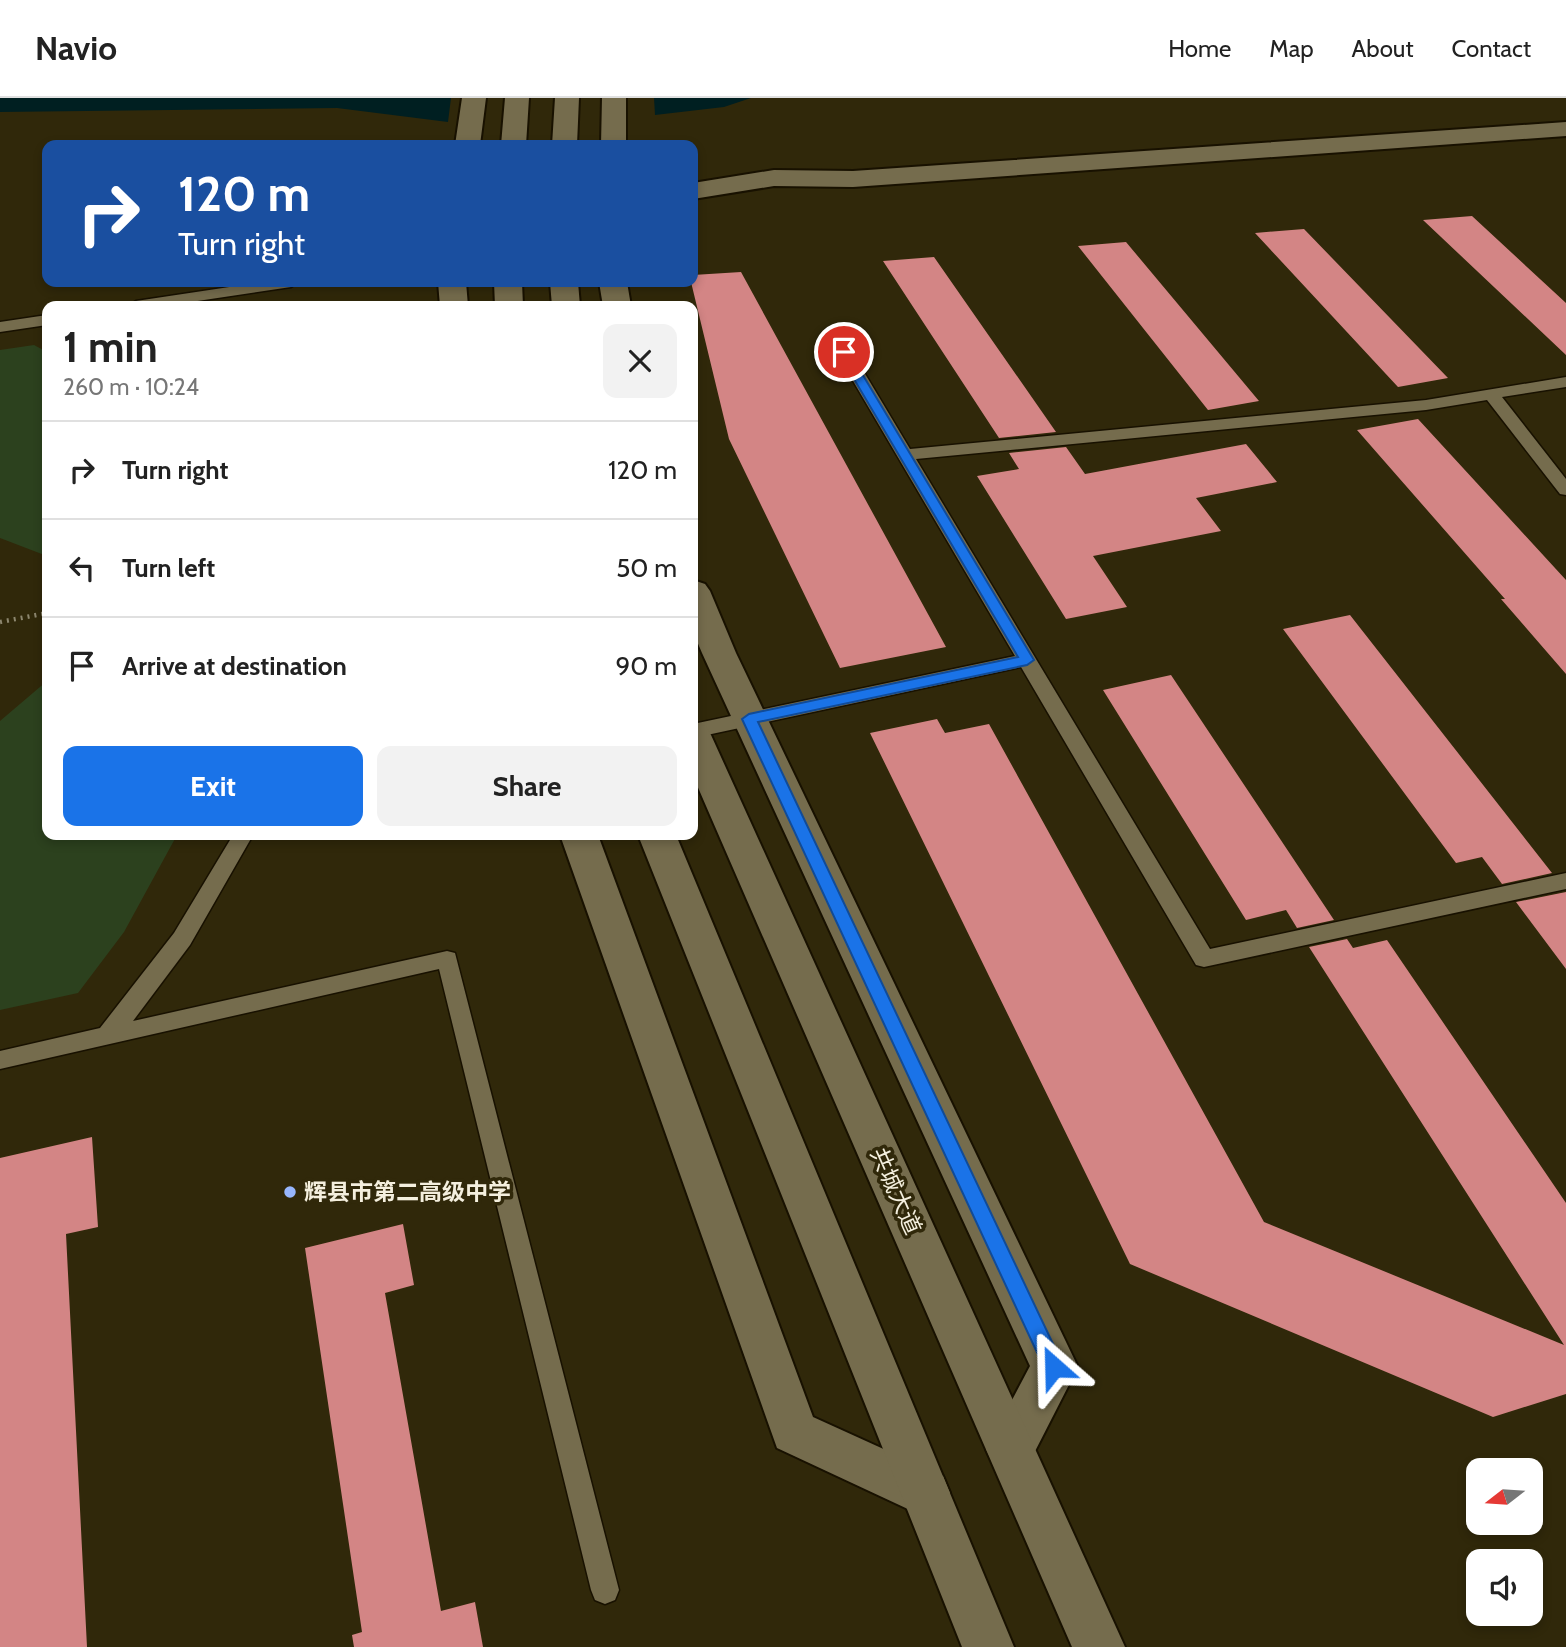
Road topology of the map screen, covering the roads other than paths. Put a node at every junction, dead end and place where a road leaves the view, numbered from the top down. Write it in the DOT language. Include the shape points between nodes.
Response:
graph roads {
  1 [pos="614,98"];
  2 [pos="566,108"];
  3 [pos="516,109"];
  4 [pos="1566,129"];
  5 [pos="614,135"];
  6 [pos="514,140"];
  7 [pos="565,140"];
  8 [pos="698,190"];
  9 [pos="258,287"];
  10 [pos="168,301"];
  11 [pos="42,321"];
  12 [pos="0,327"];
  13 [pos="844,352"];
  14 [pos="1566,382"];
  15 [pos="1491,394"];
  16 [pos="905,455"];
  17 [pos="1566,490"];
  18 [pos="698,602"];
  19 [pos="1027,660"];
  20 [pos="749,719"];
  21 [pos="698,732"];
  22 [pos="698,744"];
  23 [pos="240,840"];
  24 [pos="581,840"];
  25 [pos="659,840"];
  26 [pos="1566,881"];
  27 [pos="108,1035"];
  28 [pos="0,1060"];
  29 [pos="1011,1449"];
  30 [pos="925,1493"];
  31 [pos="605,1590"];
  32 [pos="988,1647"];
  33 [pos="1099,1647"];
  1 -- 5 [label="street"];
  2 -- 7 [label="street"];
  3 -- 6 [label="street"];
  4 -- 8 [label="street" via="853,179 774,178"];
  9 -- 10 [label="lane"];
  11 -- 12 [label="lane"];
  13 -- 16 [label="lane"];
  14 -- 15 [label="lane"];
  15 -- 16 [label="lane" via="1247,424"];
  15 -- 17 [label="lane"];
  16 -- 19 [label="lane"];
  18 -- 20 [label="street"];
  19 -- 20 [label="lane"];
  19 -- 26 [label="lane" via="1204,959"];
  20 -- 21 [label="lane"];
  20 -- 29 [label="street" via="1054,1367"];
  22 -- 29 [label="street, 共城大道"];
  23 -- 27 [label="lane" via="186,935"];
  24 -- 30 [label="street" via="794,1432"];
  25 -- 30 [label="street"];
  27 -- 28 [label="lane"];
  27 -- 31 [label="lane" via="447,959"];
  29 -- 33 [label="street, 共城大道"];
  30 -- 32 [label="street"];
}
